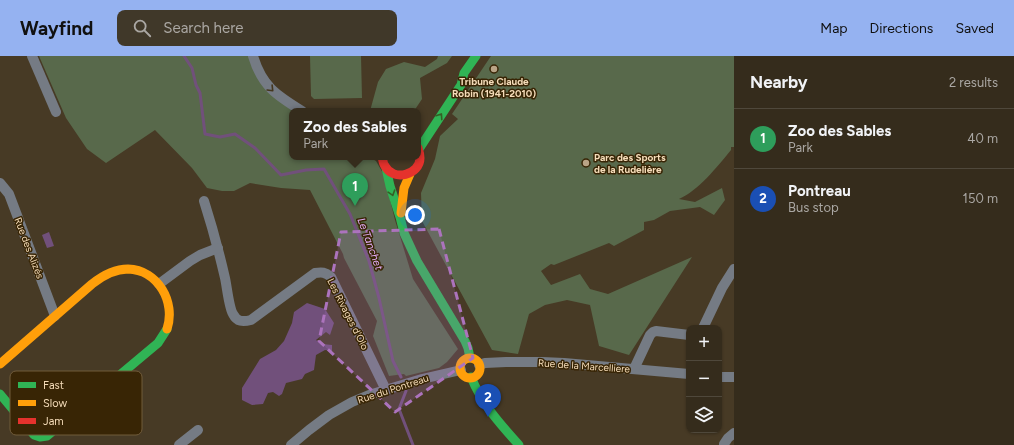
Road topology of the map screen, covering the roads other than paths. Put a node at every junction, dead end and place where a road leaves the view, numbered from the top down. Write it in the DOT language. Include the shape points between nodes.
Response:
graph roads {
  1 [pos="32,56"];
  2 [pos="253,56"];
  3 [pos="476,56"];
  4 [pos="464,73"];
  5 [pos="445,94"];
  6 [pos="298,108"];
  7 [pos="56,112"];
  8 [pos="421,144"];
  9 [pos="382,160"];
  10 [pos="420,160"];
  11 [pos="386,168"];
  12 [pos="410,174"];
  13 [pos="0,183"];
  14 [pos="204,201"];
  15 [pos="400,217"];
  16 [pos="218,248"];
  17 [pos="734,270"];
  18 [pos="159,284"];
  19 [pos="55,316"];
  20 [pos="704,325"];
  21 [pos="686,335"];
  22 [pos="470,358"];
  23 [pos="0,364"];
  24 [pos="479,365"];
  25 [pos="634,369"];
  26 [pos="461,370"];
  27 [pos="125,371"];
  28 [pos="686,374"];
  29 [pos="722,377"];
  30 [pos="734,377"];
  31 [pos="472,378"];
  32 [pos="386,390"];
  33 [pos="0,394"];
  34 [pos="10,406"];
  35 [pos="198,430"];
  36 [pos="734,432"];
  37 [pos="34,435"];
  38 [pos="42,441"];
  39 [pos="179,445"];
  40 [pos="291,445"];
  41 [pos="519,445"];
  42 [pos="724,445"];
  1 -- 7 [label="street"];
  2 -- 6 [label="street, one-way" via="264,81 273,91"];
  3 -- 4 [label="street"];
  4 -- 5 [label="street" via="454,81"];
  8 -- 4 [label="street, one-way" via="461,85"];
  9 -- 11 [label="street"];
  10 -- 12 [label="street"];
  11 -- 12 [label="street" via="395,175"];
  11 -- 15 [label="street, one-way"];
  12 -- 15 [label="street" via="404,188"];
  13 -- 19 [label="street, Rue des Alizés" via="9,194"];
  14 -- 16 [label="street, Les Rivages d'Olo"];
  15 -- 22 [label="street" via="404,233 417,260 466,341"];
  16 -- 18 [label="street" via="190,260"];
  16 -- 32 [label="street, Les Rivages d'Olo" via="232,313 240,321 251,320 315,273 326,273 331,277"];
  17 -- 20 [label="street" via="719,293"];
  18 -- 19 [label="street" via="150,276 138,271 117,270 99,278"];
  18 -- 27 [label="street" via="170,308 169,323 164,336"];
  19 -- 23 [label="street"];
  21 -- 25 [label="street" via="653,332"];
  22 -- 24 [label="street" via="476,360"];
  22 -- 26 [label="street" via="463,361"];
  24 -- 25 [label="street, Rue de la Marcelliere" via="542,362"];
  24 -- 31 [label="street" via="478,374"];
  25 -- 28 [label="street, Rue de la Marcelliere"];
  26 -- 31 [label="street" via="466,377"];
  26 -- 32 [label="street, Rue du Pontreau"];
  29 -- 30 [label="street"];
  31 -- 41 [label="street" via="477,393 485,405"];
  32 -- 40 [label="street, Rue du Pontreau" via="369,395 329,415"];
  33 -- 34 [label="street"];
  35 -- 39 [label="street"];
  36 -- 42 [label="street"];
  37 -- 38 [label="street"];
}
